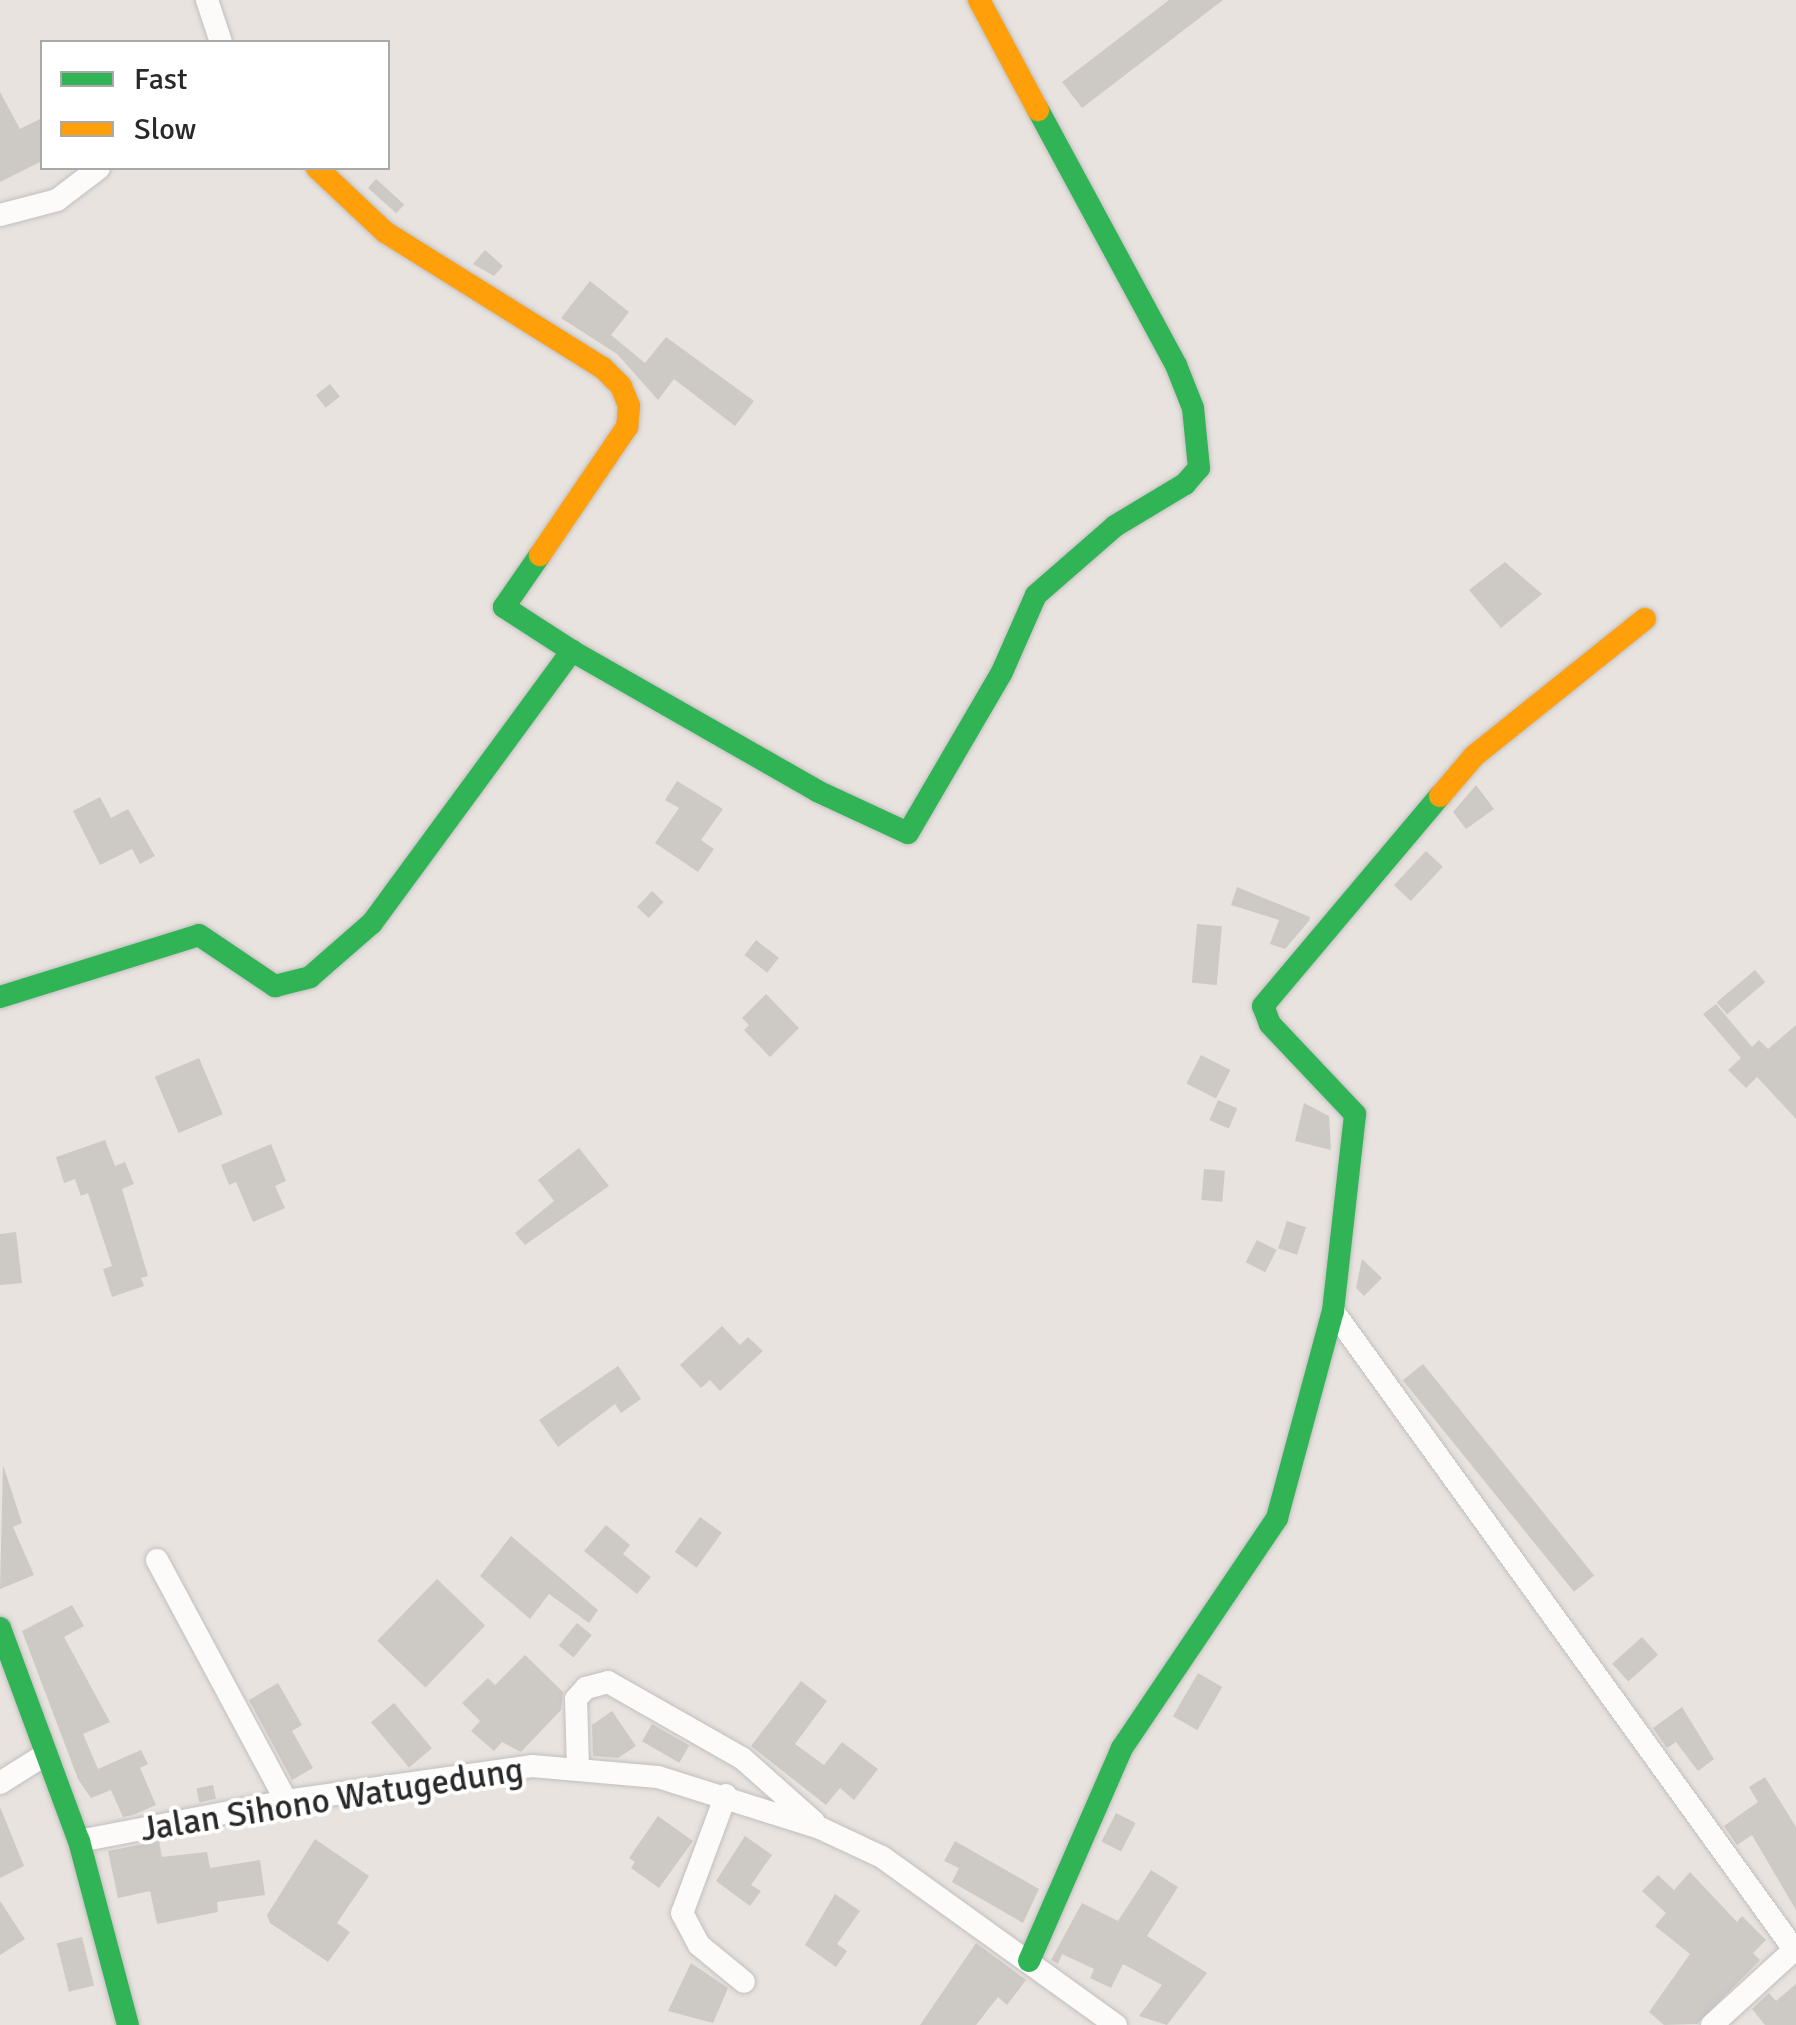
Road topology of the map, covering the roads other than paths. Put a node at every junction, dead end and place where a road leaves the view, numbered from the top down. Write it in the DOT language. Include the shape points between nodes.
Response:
graph roads {
  1 [pos="207,0"];
  2 [pos="979,0"];
  3 [pos="220,40"];
  4 [pos="96,170"];
  5 [pos="319,170"];
  6 [pos="0,215"];
  7 [pos="1644,619"];
  8 [pos="572,651"];
  9 [pos="0,997"];
  10 [pos="1334,1311"];
  11 [pos="157,1560"];
  12 [pos="0,1628"];
  13 [pos="46,1754"];
  14 [pos="578,1769"];
  15 [pos="0,1783"];
  16 [pos="726,1795"];
  17 [pos="286,1801"];
  18 [pos="820,1828"];
  19 [pos="79,1841"];
  20 [pos="1795,1951"];
  21 [pos="1029,1961"];
  22 [pos="744,1982"];
  23 [pos="128,2025"];
  24 [pos="1116,2025"];
  25 [pos="1712,2025"];
  1 -- 3 [label="street"];
  2 -- 8 [label="street" via="1176,366 1193,408 1199,468 1185,484 1114,526 1036,595 1002,672 908,834 817,791"];
  4 -- 6 [label="street" via="58,200"];
  5 -- 8 [label="street" via="385,232 588,358 621,386 629,406 627,427 504,608"];
  7 -- 10 [label="street" via="1474,756 1263,1006 1270,1024 1355,1114"];
  8 -- 9 [label="street" via="372,923 310,977 276,986 199,935"];
  10 -- 20 [label="street"];
  10 -- 21 [label="street" via="1277,1518 1122,1748"];
  11 -- 17 [label="street"];
  12 -- 13 [label="street"];
  13 -- 15 [label="street"];
  13 -- 19 [label="street"];
  14 -- 16 [label="street, Jalan Sihono Watugedung" via="658,1777"];
  14 -- 17 [label="street, Jalan Sihono Watugedung" via="532,1766"];
  14 -- 18 [label="street" via="576,1699 586,1688 608,1682 742,1758"];
  16 -- 18 [label="street, Jalan Sihono Watugedung"];
  16 -- 22 [label="street" via="682,1913 699,1945"];
  17 -- 19 [label="street, Jalan Sihono Watugedung"];
  18 -- 21 [label="street, Jalan Sihono Watugedung" via="922,1882"];
  19 -- 23 [label="street"];
  20 -- 25 [label="street"];
  21 -- 24 [label="street, Jalan Sihono Watugedung"];
}
